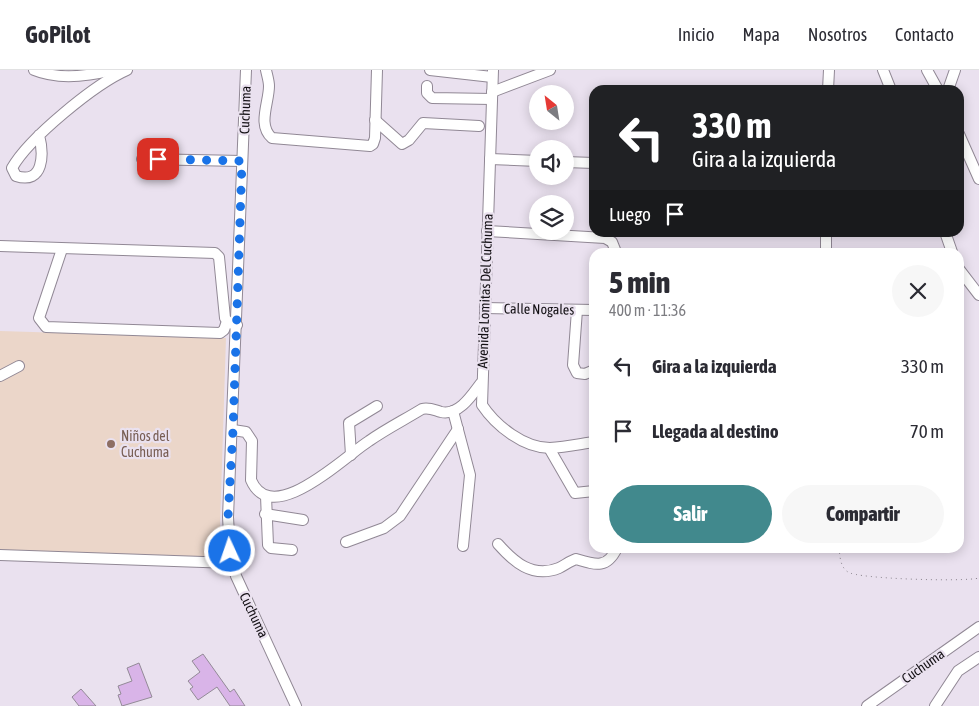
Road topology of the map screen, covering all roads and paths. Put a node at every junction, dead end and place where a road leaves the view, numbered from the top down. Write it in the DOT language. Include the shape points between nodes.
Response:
graph roads {
  1 [pos="34,70"];
  2 [pos="113,70"];
  3 [pos="128,70"];
  4 [pos="246,70"];
  5 [pos="266,70"];
  6 [pos="377,70"];
  7 [pos="430,70"];
  8 [pos="550,70"];
  9 [pos="829,70"];
  10 [pos="883,70"];
  11 [pos="927,70"];
  12 [pos="955,70"];
  13 [pos="492,73"];
  14 [pos="828,85"];
  15 [pos="889,85"];
  16 [pos="935,85"];
  17 [pos="950,85"];
  18 [pos="427,86"];
  19 [pos="492,95"];
  20 [pos="375,120"];
  21 [pos="479,126"];
  22 [pos="39,135"];
  23 [pos="964,145"];
  24 [pos="142,159"];
  25 [pos="490,159"];
  26 [pos="242,161"];
  27 [pos="529,161"];
  28 [pos="574,162"];
  29 [pos="589,163"];
  30 [pos="979,179"];
  31 [pos="487,231"];
  32 [pos="0,246"];
  33 [pos="614,248"];
  34 [pos="62,249"];
  35 [pos="964,276"];
  36 [pos="979,295"];
  37 [pos="484,308"];
  38 [pos="577,310"];
  39 [pos="589,310"];
  40 [pos="232,323"];
  41 [pos="19,366"];
  42 [pos="589,372"];
  43 [pos="0,376"];
  44 [pos="481,383"];
  45 [pos="377,406"];
  46 [pos="453,411"];
  47 [pos="458,429"];
  48 [pos="233,430"];
  49 [pos="589,443"];
  50 [pos="549,448"];
  51 [pos="351,454"];
  52 [pos="589,492"];
  53 [pos="266,496"];
  54 [pos="265,514"];
  55 [pos="303,520"];
  56 [pos="346,542"];
  57 [pos="498,544"];
  58 [pos="463,546"];
  59 [pos="292,550"];
  60 [pos="614,553"];
  61 [pos="840,553"];
  62 [pos="0,556"];
  63 [pos="232,563"];
  64 [pos="979,578"];
  65 [pos="979,627"];
  66 [pos="979,657"];
  67 [pos="296,706"];
  68 [pos="867,706"];
  69 [pos="935,706"];
  1 -- 2 [label="street" via="84,75"];
  3 -- 22 [label="street" via="96,89"];
  4 -- 26 [label="street, Cuchuma"];
  5 -- 20 [label="street" via="269,85 264,123 266,133 272,138 370,146 375,138"];
  6 -- 20 [label="street"];
  7 -- 13 [label="street"];
  8 -- 19 [label="street"];
  9 -- 14 [label="street"];
  10 -- 15 [label="street"];
  11 -- 16 [label="street"];
  12 -- 17 [label="street"];
  13 -- 19 [label="street, Avenida Lomitas Del Cuchuma"];
  18 -- 19 [label="street" via="427,94 432,98"];
  19 -- 25 [label="street, Avenida Lomitas Del Cuchuma"];
  20 -- 21 [label="street" via="402,144 423,123"];
  23 -- 30 [label="street"];
  24 -- 26 [label="street"];
  25 -- 27 [label="street"];
  25 -- 31 [label="street, Avenida Lomitas Del Cuchuma"];
  26 -- 40 [label="street, Cuchuma"];
  28 -- 29 [label="street"];
  31 -- 33 [label="street" via="605,238"];
  31 -- 37 [label="street, Avenida Lomitas Del Cuchuma"];
  32 -- 34 [label="street"];
  34 -- 40 [label="street" via="215,253 219,257"];
  34 -- 40 [label="street" via="39,318 46,327 220,333"];
  35 -- 36 [label="street"];
  37 -- 38 [label="street, Calle Nogales"];
  37 -- 44 [label="street, Avenida Lomitas Del Cuchuma"];
  38 -- 39 [label="street, Calle Nogales"];
  38 -- 42 [label="street" via="573,365 577,373"];
  40 -- 48 [label="street, Cuchuma"];
  41 -- 43 [label="street"];
  44 -- 46 [label="street, Avenida Lomitas Del Cuchuma"];
  44 -- 50 [label="street" via="482,405 488,414 514,436"];
  45 -- 51 [label="street" via="349,423"];
  46 -- 47 [label="street"];
  46 -- 51 [label="street" via="422,409"];
  47 -- 56 [label="street" via="400,516 384,528"];
  47 -- 58 [label="street" via="470,475"];
  48 -- 53 [label="street" via="249,434 252,441 251,480"];
  48 -- 63 [label="street, Cuchuma" via="228,517"];
  49 -- 50 [label="street"];
  50 -- 52 [label="street" via="575,493"];
  51 -- 53 [label="street" via="333,470 305,486 277,496"];
  53 -- 54 [label="street"];
  54 -- 55 [label="street"];
  54 -- 59 [label="street" via="268,545"];
  57 -- 60 [label="street" via="522,567 540,570 558,568 576,559 601,564"];
  61 -- 64 [label="path" via="844,569 849,574 875,578"];
  62 -- 63 [label="street"];
  63 -- 67 [label="street, Cuchuma"];
  65 -- 68 [label="street, Cuchuma"];
  66 -- 69 [label="street" via="958,671"];
}
